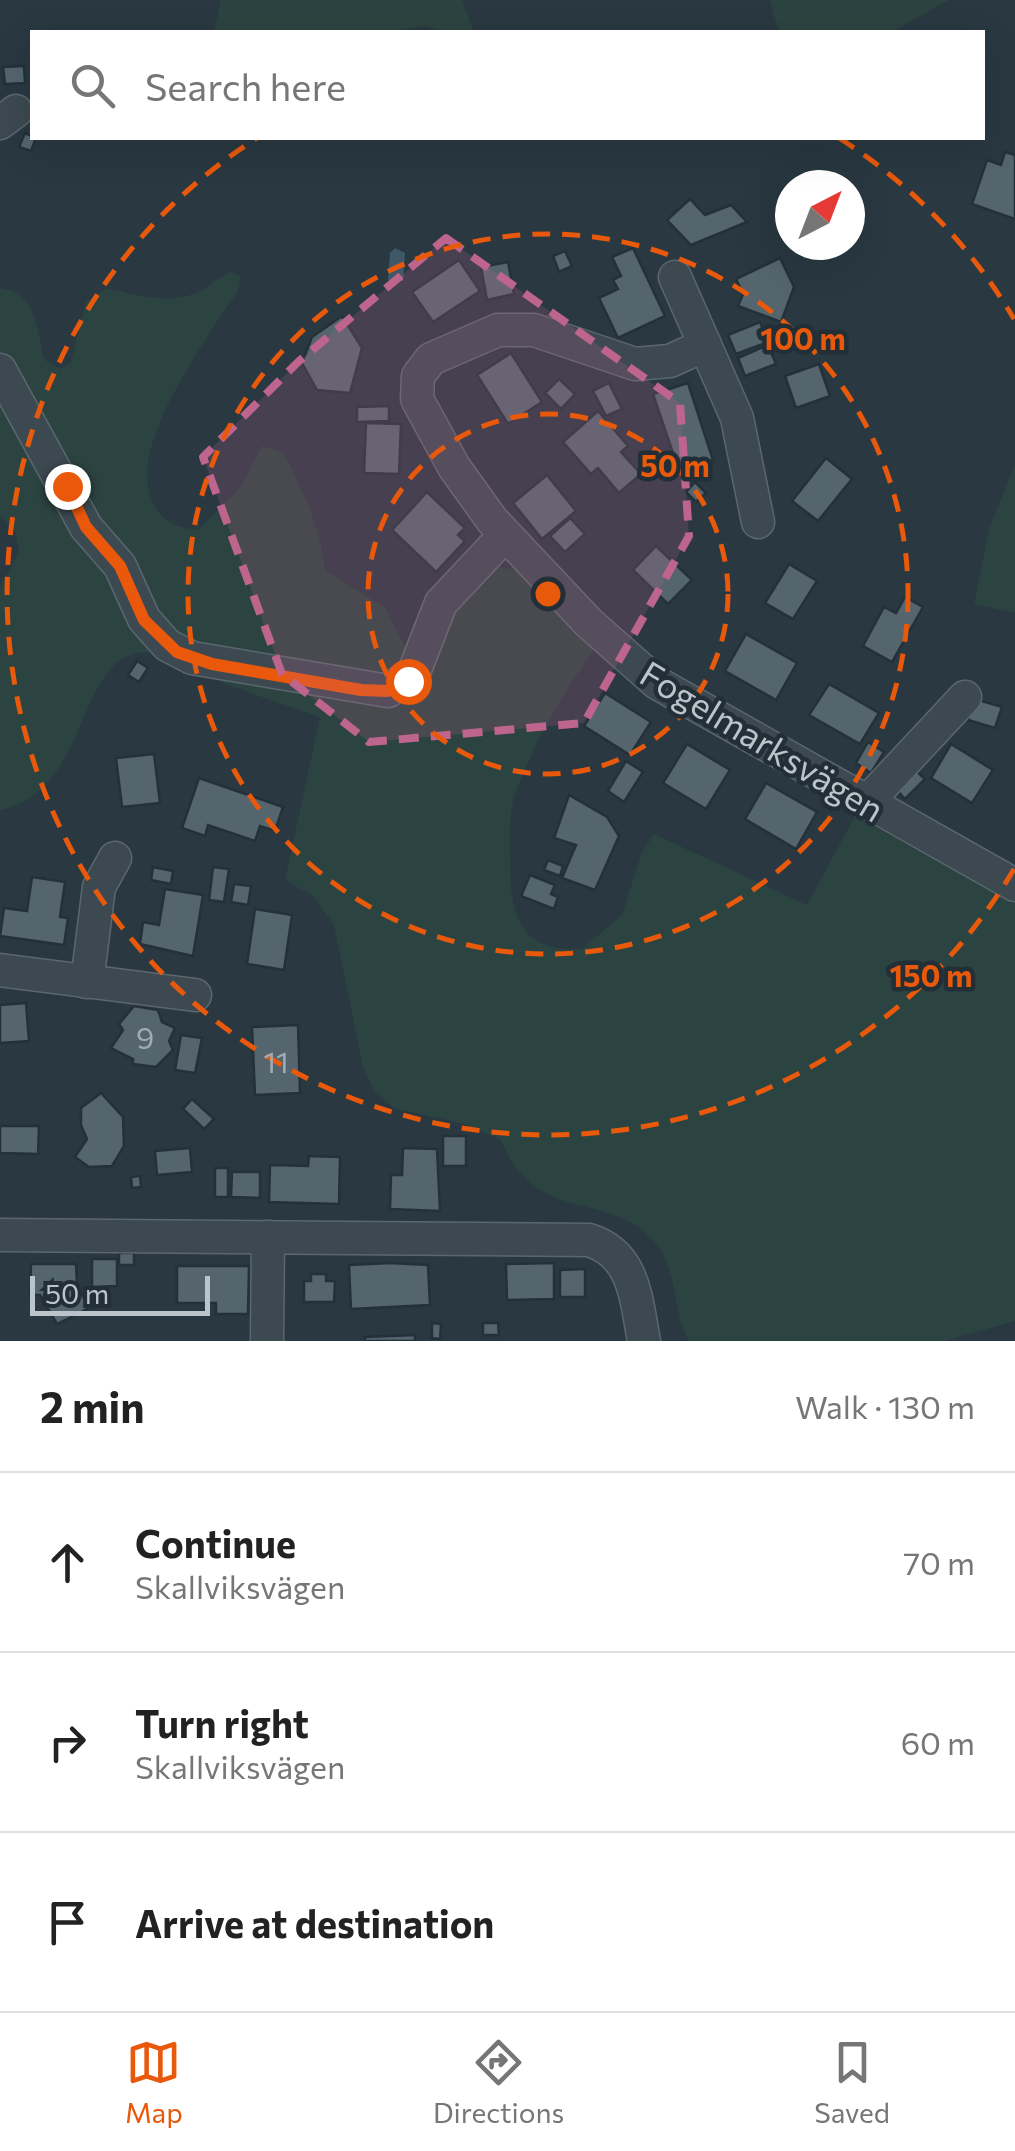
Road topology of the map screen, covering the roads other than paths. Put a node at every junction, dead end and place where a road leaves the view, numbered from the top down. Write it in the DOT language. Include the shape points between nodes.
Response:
graph roads {
  1 [pos="674,277"];
  2 [pos="705,346"];
  3 [pos="0,370"];
  4 [pos="758,522"];
  5 [pos="505,534"];
  6 [pos="965,697"];
  7 [pos="866,803"];
  8 [pos="115,858"];
  9 [pos="1015,885"];
  10 [pos="0,970"];
  11 [pos="86,982"];
  12 [pos="195,995"];
  13 [pos="0,1235"];
  14 [pos="268,1237"];
  15 [pos="267,1341"];
  16 [pos="644,1341"];
  1 -- 2 [label="street"];
  2 -- 4 [label="street" via="737,418"];
  2 -- 5 [label="street, Fogelmarksvägen" via="670,361 636,364 518,328 476,336 431,359 418,376 417,400 472,496"];
  3 -- 5 [label="street" via="86,527 120,566 144,620 167,645 192,658 388,691 414,672 441,603"];
  5 -- 7 [label="street, Fogelmarksvägen" via="589,624 657,683"];
  6 -- 7 [label="street"];
  7 -- 9 [label="street, Fogelmarksvägen"];
  8 -- 11 [label="street" via="98,887"];
  10 -- 11 [label="street"];
  11 -- 12 [label="street"];
  13 -- 14 [label="street"];
  14 -- 15 [label="street"];
  14 -- 16 [label="street" via="604,1244 625,1264"];
}
